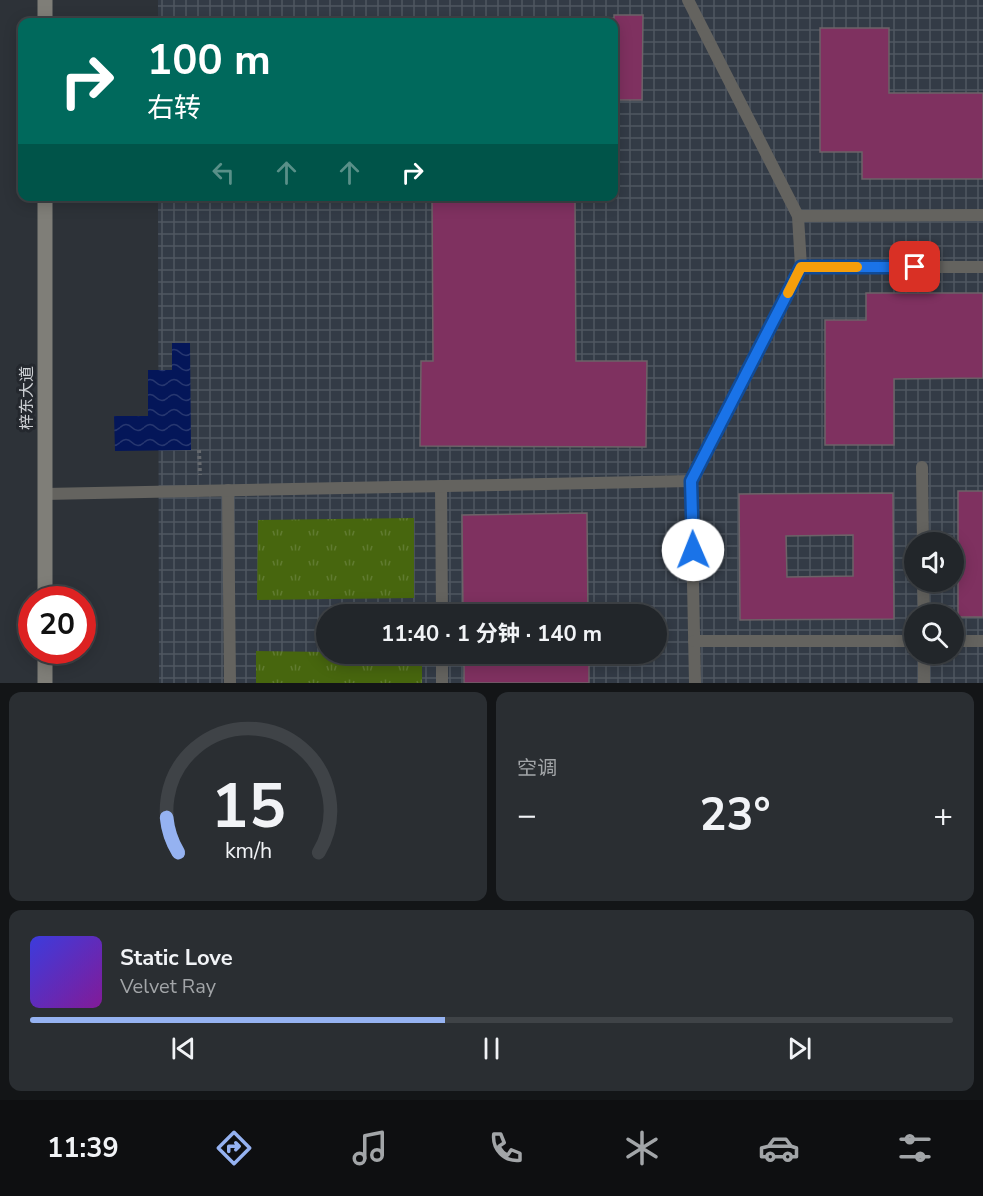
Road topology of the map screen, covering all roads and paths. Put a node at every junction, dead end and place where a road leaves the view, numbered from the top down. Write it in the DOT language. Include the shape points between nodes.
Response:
graph roads {
  1 [pos="45,0"];
  2 [pos="688,0"];
  3 [pos="45,18"];
  4 [pos="45,201"];
  5 [pos="983,215"];
  6 [pos="798,216"];
  7 [pos="801,267"];
  8 [pos="983,267"];
  9 [pos="200,450"];
  10 [pos="922,467"];
  11 [pos="691,481"];
  12 [pos="441,486"];
  13 [pos="200,490"];
  14 [pos="228,490"];
  15 [pos="45,494"];
  16 [pos="923,532"];
  17 [pos="45,586"];
  18 [pos="442,604"];
  19 [pos="694,641"];
  20 [pos="904,641"];
  21 [pos="964,641"];
  22 [pos="983,641"];
  23 [pos="45,664"];
  24 [pos="442,664"];
  25 [pos="924,664"];
  26 [pos="45,683"];
  27 [pos="230,683"];
  28 [pos="442,683"];
  29 [pos="695,683"];
  30 [pos="924,683"];
  1 -- 3 [label="main road"];
  2 -- 6 [label="lane"];
  4 -- 15 [label="main road, 梓东大道"];
  5 -- 6 [label="lane"];
  6 -- 7 [label="lane"];
  7 -- 8 [label="lane"];
  7 -- 11 [label="lane"];
  9 -- 13 [label="path"];
  10 -- 16 [label="lane"];
  11 -- 12 [label="lane"];
  11 -- 19 [label="lane"];
  12 -- 14 [label="lane"];
  12 -- 18 [label="lane"];
  13 -- 14 [label="lane"];
  13 -- 15 [label="lane"];
  14 -- 27 [label="lane"];
  15 -- 17 [label="main road, 梓东大道"];
  19 -- 20 [label="lane"];
  19 -- 29 [label="lane"];
  21 -- 22 [label="lane"];
  23 -- 26 [label="main road"];
  24 -- 28 [label="lane"];
  25 -- 30 [label="lane"];
}
